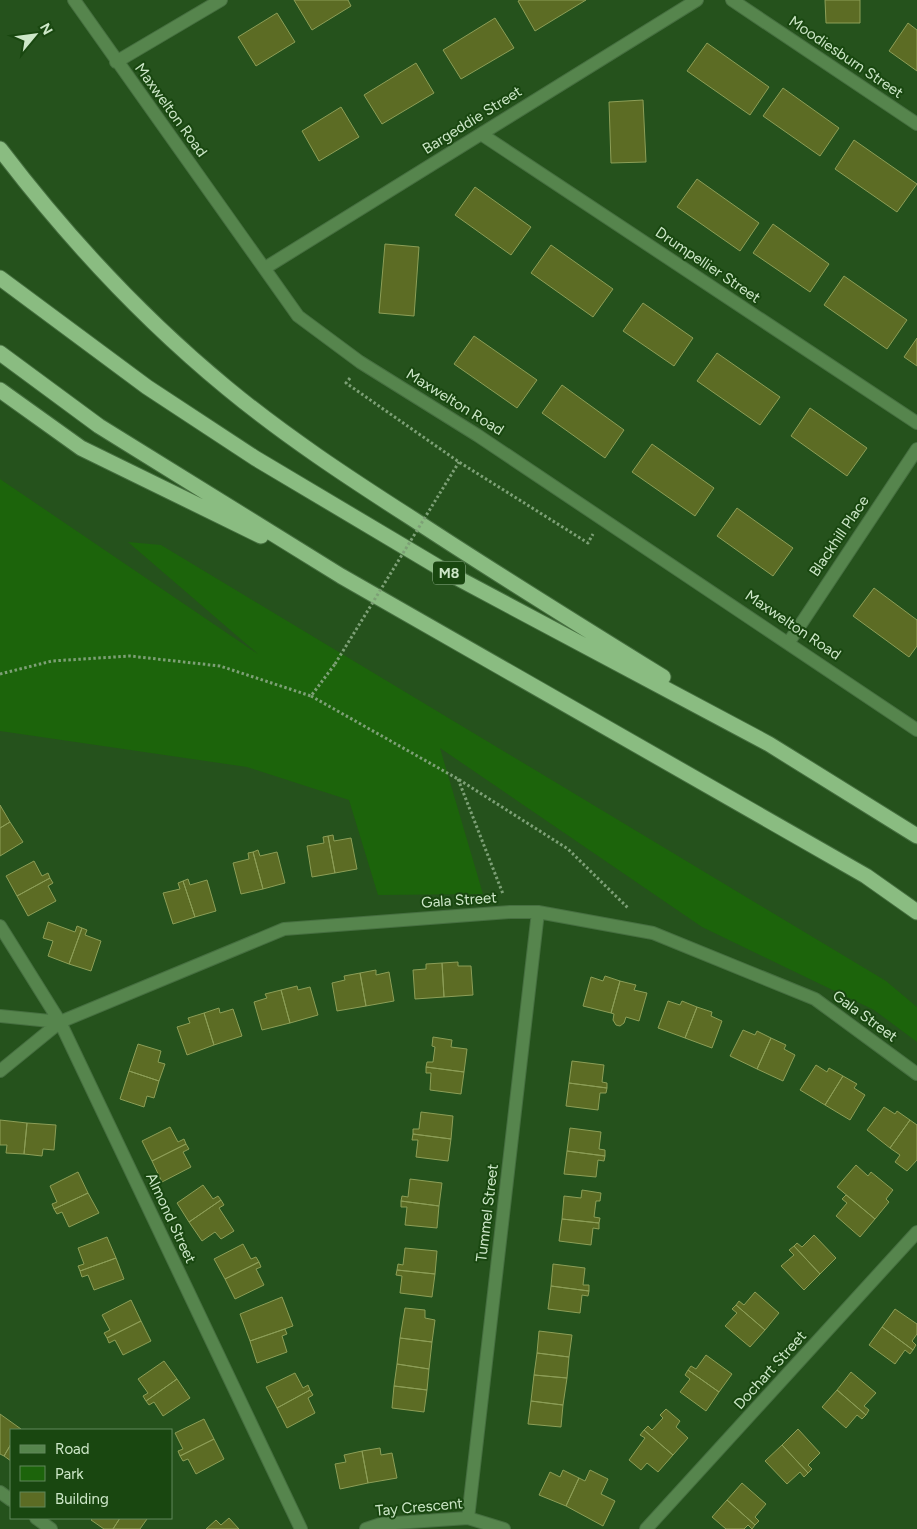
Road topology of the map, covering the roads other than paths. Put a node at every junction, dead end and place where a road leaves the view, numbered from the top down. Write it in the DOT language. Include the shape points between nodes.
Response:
graph roads {
  1 [pos="74,0"];
  2 [pos="221,0"];
  3 [pos="697,0"];
  4 [pos="732,0"];
  5 [pos="116,62"];
  6 [pos="917,124"];
  7 [pos="482,134"];
  8 [pos="0,149"];
  9 [pos="265,268"];
  10 [pos="0,278"];
  11 [pos="0,353"];
  12 [pos="0,390"];
  13 [pos="917,423"];
  14 [pos="917,449"];
  15 [pos="341,576"];
  16 [pos="789,642"];
  17 [pos="917,730"];
  18 [pos="769,744"];
  19 [pos="917,836"];
  20 [pos="538,912"];
  21 [pos="917,912"];
  22 [pos="0,926"];
  23 [pos="0,1016"];
  24 [pos="60,1022"];
  25 [pos="0,1071"];
  26 [pos="917,1074"];
  27 [pos="917,1232"];
  28 [pos="468,1518"];
  29 [pos="37,1519"];
  30 [pos="51,1529"];
  31 [pos="301,1529"];
  32 [pos="366,1529"];
  33 [pos="504,1529"];
  34 [pos="646,1529"];
  1 -- 5 [label="street, Maxwelton Road"];
  2 -- 5 [label="street"];
  3 -- 7 [label="street, Bargeddie Street"];
  4 -- 6 [label="street, Moodiesburn Street"];
  5 -- 9 [label="street, Maxwelton Road"];
  7 -- 9 [label="street, Bargeddie Street"];
  7 -- 13 [label="street, Drumpellier Street"];
  8 -- 18 [label="highway, M8" via="107,277 228,389 348,477"];
  9 -- 16 [label="street, Maxwelton Road" via="298,316 360,362 478,434"];
  10 -- 18 [label="highway, M8" via="148,387 263,463 450,574"];
  11 -- 15 [label="highway" via="99,426"];
  12 -- 15 [label="highway" via="81,448"];
  14 -- 16 [label="street, Blackhill Place"];
  15 -- 21 [label="highway" via="866,876"];
  16 -- 17 [label="street, Maxwelton Road"];
  18 -- 19 [label="highway, M8"];
  20 -- 24 [label="street, Gala Street" via="284,929"];
  20 -- 26 [label="street, Gala Street" via="653,933 815,999"];
  20 -- 28 [label="street, Tummel Street"];
  22 -- 24 [label="street, Almond Street"];
  23 -- 24 [label="street"];
  24 -- 25 [label="street, Gala Street"];
  24 -- 31 [label="street, Almond Street"];
  27 -- 34 [label="street, Dochart Street"];
  28 -- 32 [label="street, Tay Crescent" via="381,1524"];
  28 -- 33 [label="street, Tay Crescent"];
  29 -- 30 [label="street"];
}
